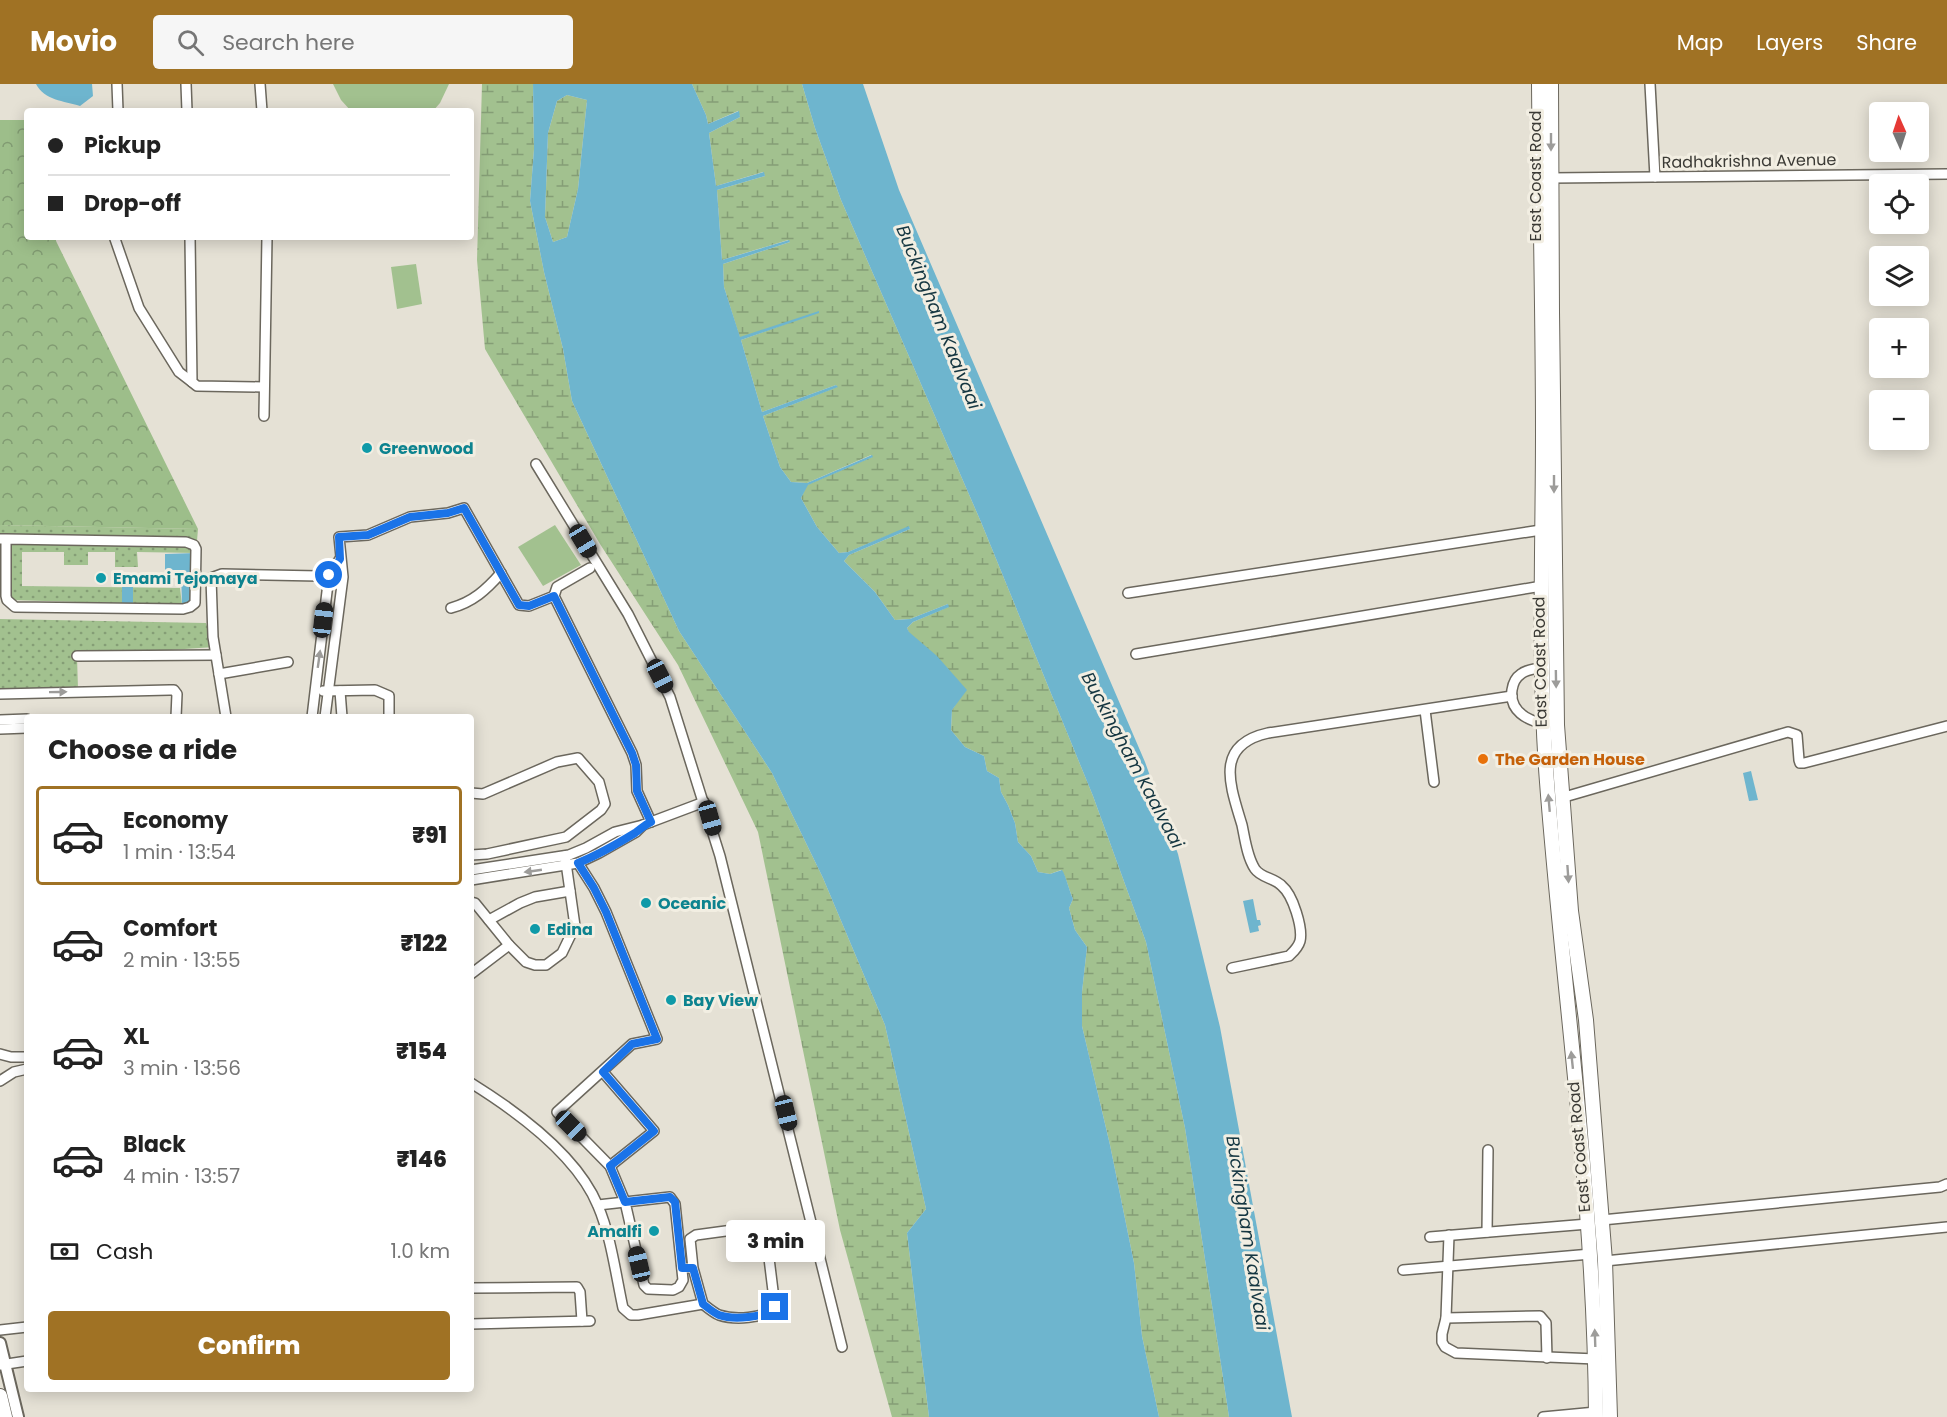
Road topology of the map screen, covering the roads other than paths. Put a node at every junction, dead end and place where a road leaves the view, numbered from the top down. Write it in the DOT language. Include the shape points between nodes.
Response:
graph roads {
  1 [pos="117,84"];
  2 [pos="186,84"];
  3 [pos="260,84"];
  4 [pos="1539,84"];
  5 [pos="1551,84"];
  6 [pos="1650,84"];
  7 [pos="118,108"];
  8 [pos="187,108"];
  9 [pos="262,108"];
  10 [pos="1947,174"];
  11 [pos="1655,177"];
  12 [pos="1551,178"];
  13 [pos="116,240"];
  14 [pos="190,240"];
  15 [pos="267,240"];
  16 [pos="192,382"];
  17 [pos="263,387"];
  18 [pos="264,416"];
  19 [pos="536,464"];
  20 [pos="1541,530"];
  21 [pos="3,539"];
  22 [pos="340,559"];
  23 [pos="590,568"];
  24 [pos="501,573"];
  25 [pos="319,576"];
  26 [pos="1542,586"];
  27 [pos="1128,593"];
  28 [pos="554,596"];
  29 [pos="451,608"];
  30 [pos="1136,654"];
  31 [pos="216,655"];
  32 [pos="77,656"];
  33 [pos="288,662"];
  34 [pos="1543,667"];
  35 [pos="219,674"];
  36 [pos="315,690"];
  37 [pos="340,691"];
  38 [pos="327,692"];
  39 [pos="0,694"];
  40 [pos="1512,696"];
  41 [pos="1425,710"];
  42 [pos="176,714"];
  43 [pos="226,714"];
  44 [pos="312,714"];
  45 [pos="325,714"];
  46 [pos="342,714"];
  47 [pos="390,714"];
  48 [pos="24,719"];
  49 [pos="0,720"];
  50 [pos="1544,724"];
  51 [pos="1947,726"];
  52 [pos="24,728"];
  53 [pos="0,729"];
  54 [pos="1434,782"];
  55 [pos="474,793"];
  56 [pos="1562,798"];
  57 [pos="704,802"];
  58 [pos="647,823"];
  59 [pos="474,855"];
  60 [pos="566,860"];
  61 [pos="578,863"];
  62 [pos="474,870"];
  63 [pos="474,879"];
  64 [pos="570,891"];
  65 [pos="474,903"];
  66 [pos="489,920"];
  67 [pos="509,945"];
  68 [pos="1232,968"];
  69 [pos="474,972"];
  70 [pos="0,1054"];
  71 [pos="22,1057"];
  72 [pos="23,1069"];
  73 [pos="603,1072"];
  74 [pos="0,1081"];
  75 [pos="474,1085"];
  76 [pos="1488,1150"];
  77 [pos="610,1166"];
  78 [pos="1947,1185"];
  79 [pos="625,1202"];
  80 [pos="598,1205"];
  81 [pos="1595,1222"];
  82 [pos="1947,1227"];
  83 [pos="1487,1232"];
  84 [pos="1449,1235"];
  85 [pos="1430,1237"];
  86 [pos="1591,1254"];
  87 [pos="1605,1261"];
  88 [pos="1448,1265"];
  89 [pos="682,1268"];
  90 [pos="693,1268"];
  91 [pos="1403,1270"];
  92 [pos="474,1288"];
  93 [pos="703,1304"];
  94 [pos="1446,1318"];
  95 [pos="474,1324"];
  96 [pos="24,1327"];
  97 [pos="0,1330"];
  98 [pos="0,1343"];
  99 [pos="842,1347"];
  100 [pos="24,1357"];
  101 [pos="1547,1358"];
  102 [pos="1596,1359"];
  103 [pos="24,1361"];
  104 [pos="2,1362"];
  105 [pos="0,1396"];
  106 [pos="1596,1414"];
  107 [pos="5,1417"];
  108 [pos="18,1417"];
  109 [pos="1543,1417"];
  110 [pos="1610,1417"];
  1 -- 7 [label="street"];
  2 -- 8 [label="street"];
  3 -- 9 [label="street"];
  4 -- 20 [label="main road, East Coast Road"];
  5 -- 12 [label="main road, East Coast Road, one-way"];
  6 -- 11 [label="street"];
  10 -- 11 [label="street, Radhakrishna Avenue"];
  11 -- 12 [label="street, Radhakrishna Avenue"];
  12 -- 56 [label="main road, East Coast Road, one-way" via="1556,673"];
  13 -- 16 [label="street" via="139,308 179,372"];
  14 -- 16 [label="street"];
  15 -- 17 [label="street"];
  16 -- 17 [label="street" via="196,386"];
  17 -- 18 [label="street"];
  19 -- 57 [label="street" via="627,614 670,697"];
  20 -- 26 [label="main road, East Coast Road"];
  20 -- 27 [label="street"];
  21 -- 21 [label="street" via="191,543 196,549 195,603 183,609 15,607 6,596"];
  22 -- 24 [label="street" via="339,537 368,535 410,517 464,508"];
  36 -- 22 [label="street, one-way" via="329,575"];
  22 -- 38 [label="street" via="343,577"];
  23 -- 28 [label="street" via="557,587"];
  24 -- 28 [label="street" via="519,605 529,606"];
  24 -- 29 [label="street" via="477,597"];
  25 -- 31 [label="street" via="213,576 210,584"];
  26 -- 30 [label="street"];
  26 -- 34 [label="main road, East Coast Road"];
  28 -- 58 [label="street" via="632,753 637,791"];
  31 -- 32 [label="street"];
  31 -- 35 [label="street"];
  33 -- 35 [label="street"];
  34 -- 40 [label="street" via="1518,676"];
  34 -- 50 [label="main road, East Coast Road"];
  35 -- 43 [label="street"];
  36 -- 38 [label="street"];
  36 -- 44 [label="street"];
  37 -- 38 [label="street"];
  37 -- 46 [label="street"];
  37 -- 47 [label="street" via="375,690 389,696"];
  38 -- 45 [label="street"];
  39 -- 42 [label="street, one-way" via="170,690 177,694"];
  40 -- 41 [label="street"];
  40 -- 50 [label="street" via="1519,713 1532,722"];
  41 -- 54 [label="street"];
  41 -- 68 [label="street" via="1268,733 1245,740 1237,748 1231,788 1252,863 1260,874 1277,881 1288,893 1296,910 1300,938 1289,956"];
  48 -- 49 [label="street"];
  81 -- 50 [label="main road, East Coast Road, one-way" via="1557,910"];
  51 -- 56 [label="street" via="1804,763 1799,760 1797,735 1788,732"];
  52 -- 53 [label="street"];
  55 -- 59 [label="street" via="483,794 557,762 578,758 599,782 605,804 566,837"];
  56 -- 81 [label="main road, East Coast Road, one-way" via="1571,911 1586,1020"];
  57 -- 58 [label="street"];
  57 -- 99 [label="street" via="766,1034"];
  58 -- 60 [label="street" via="615,832"];
  58 -- 61 [label="street"];
  60 -- 61 [label="street"];
  60 -- 62 [label="street"];
  60 -- 63 [label="street, one-way"];
  60 -- 64 [label="street"];
  61 -- 73 [label="street" via="606,912 657,1039 632,1044"];
  64 -- 66 [label="street" via="535,897"];
  64 -- 67 [label="street" via="575,926 562,953 546,964 536,965 526,962"];
  65 -- 66 [label="street"];
  66 -- 67 [label="street"];
  67 -- 69 [label="street"];
  70 -- 71 [label="street"];
  71 -- 72 [label="street"];
  72 -- 74 [label="street"];
  73 -- 77 [label="street" via="654,1131"];
  73 -- 77 [label="street" via="557,1112"];
  75 -- 80 [label="street" via="521,1116 568,1161"];
  76 -- 83 [label="street"];
  77 -- 79 [label="street"];
  78 -- 81 [label="street"];
  79 -- 80 [label="street"];
  79 -- 89 [label="street" via="672,1198"];
  79 -- 89 [label="street" via="644,1286 673,1290 683,1280"];
  80 -- 93 [label="street" via="627,1312 638,1315"];
  81 -- 83 [label="street"];
  81 -- 86 [label="main road, East Coast Road"];
  81 -- 87 [label="main road, East Coast Road"];
  82 -- 87 [label="street"];
  83 -- 84 [label="street"];
  84 -- 85 [label="street"];
  84 -- 88 [label="street"];
  86 -- 88 [label="street"];
  102 -- 86 [label="main road, East Coast Road, one-way"];
  87 -- 110 [label="main road, East Coast Road"];
  88 -- 91 [label="street"];
  88 -- 94 [label="street"];
  89 -- 90 [label="street"];
  90 -- 93 [label="street"];
  90 -- 93 [label="street" via="690,1239 696,1235 756,1227 763,1230 775,1307 771,1312 737,1317 719,1315"];
  92 -- 95 [label="street" via="577,1287 586,1321"];
  94 -- 101 [label="street" via="1442,1342 1451,1352"];
  94 -- 101 [label="street" via="1540,1316 1546,1323"];
  96 -- 97 [label="street"];
  98 -- 104 [label="street"];
  100 -- 104 [label="street"];
  101 -- 102 [label="street"];
  102 -- 106 [label="main road, East Coast Road"];
  103 -- 104 [label="street"];
  104 -- 108 [label="street"];
  105 -- 107 [label="main road"];
  106 -- 109 [label="street"];
}
